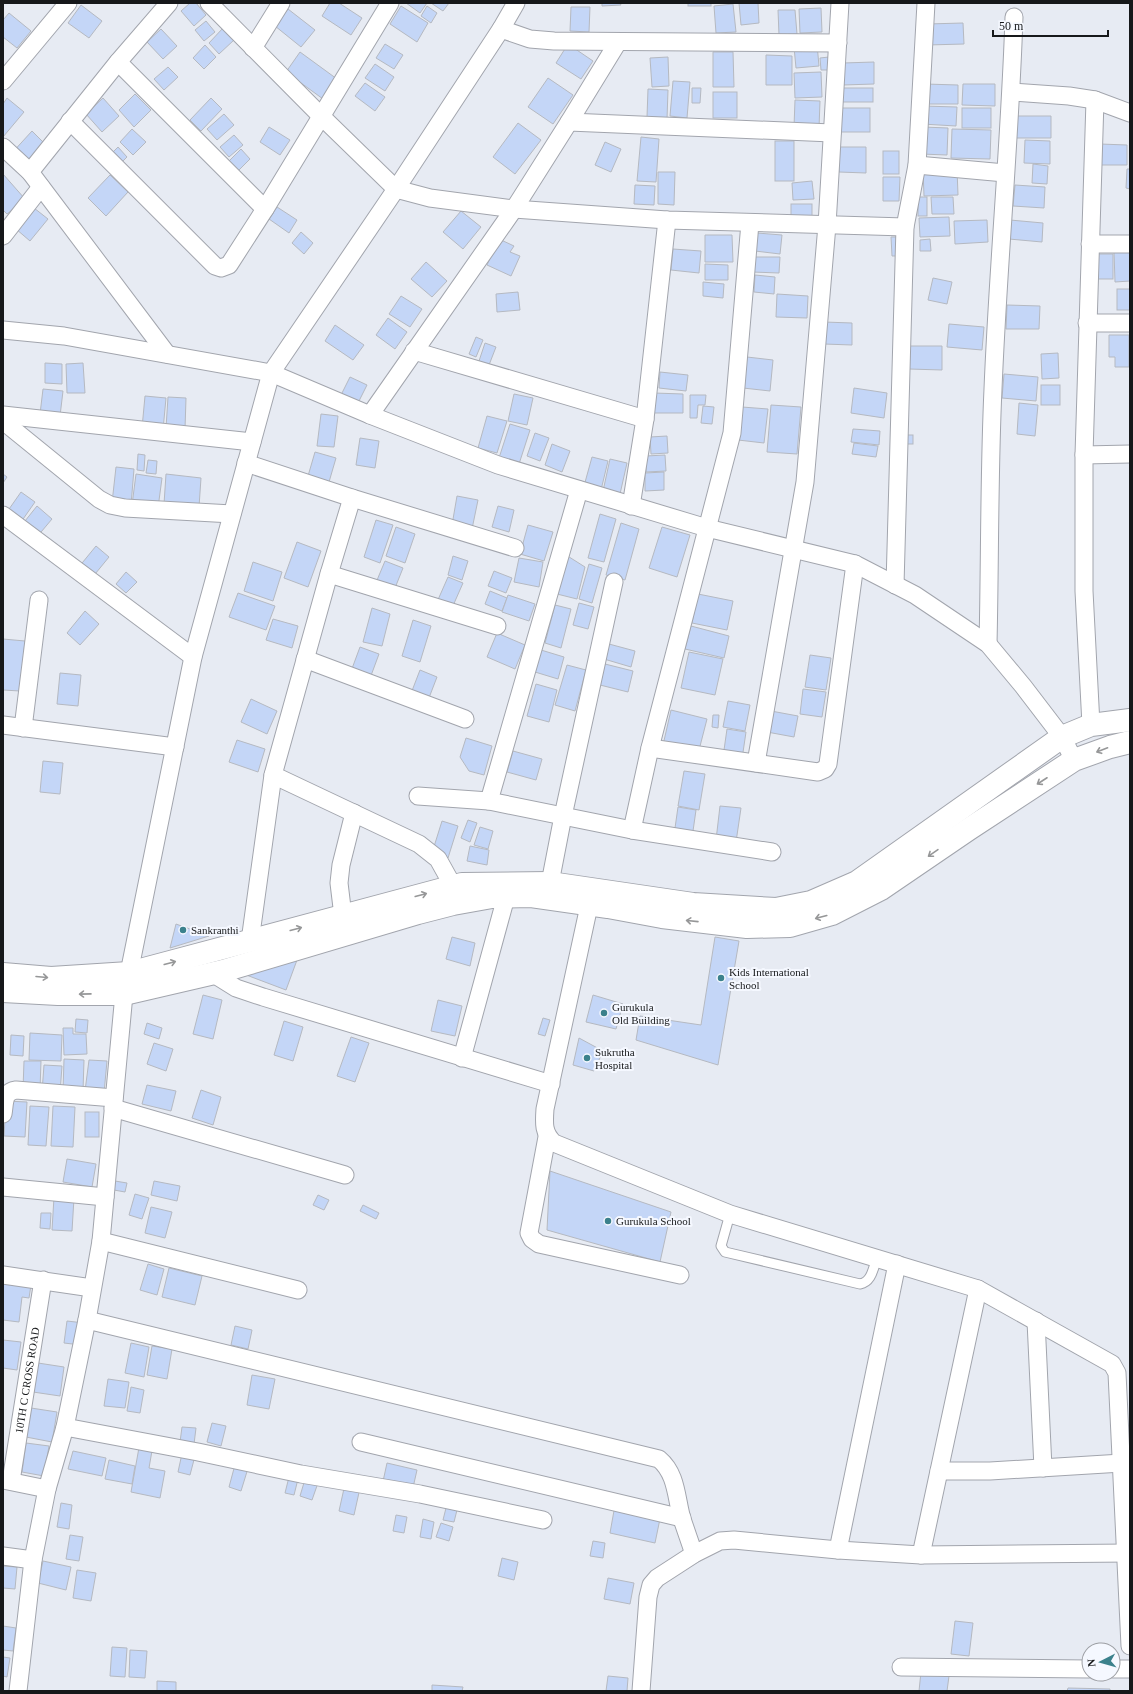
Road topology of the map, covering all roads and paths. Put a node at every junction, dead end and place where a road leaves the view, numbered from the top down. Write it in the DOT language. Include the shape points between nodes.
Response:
graph roads {
  1 [pos="68,3"];
  2 [pos="170,3"];
  3 [pos="209,3"];
  4 [pos="281,3"];
  5 [pos="390,3"];
  6 [pos="516,3"];
  7 [pos="840,3"];
  8 [pos="926,3"];
  9 [pos="1014,17"];
  10 [pos="501,29"];
  11 [pos="618,42"];
  12 [pos="838,43"];
  13 [pos="253,48"];
  14 [pos="118,62"];
  15 [pos="3,81"];
  16 [pos="1012,92"];
  17 [pos="1095,100"];
  18 [pos="1130,113"];
  19 [pos="321,116"];
  20 [pos="70,121"];
  21 [pos="569,122"];
  22 [pos="832,133"];
  23 [pos="3,147"];
  24 [pos="917,165"];
  25 [pos="30,172"];
  26 [pos="1005,173"];
  27 [pos="41,187"];
  28 [pos="396,189"];
  29 [pos="265,209"];
  30 [pos="514,209"];
  31 [pos="667,220"];
  32 [pos="750,223"];
  33 [pos="827,225"];
  34 [pos="905,227"];
  35 [pos="3,236"];
  36 [pos="1090,244"];
  37 [pos="1130,244"];
  38 [pos="1087,323"];
  39 [pos="1130,323"];
  40 [pos="3,330"];
  41 [pos="414,351"];
  42 [pos="167,354"];
  43 [pos="271,373"];
  44 [pos="3,415"];
  45 [pos="370,415"];
  46 [pos="645,419"];
  47 [pos="3,421"];
  48 [pos="252,442"];
  49 [pos="1130,454"];
  50 [pos="1084,455"];
  51 [pos="246,463"];
  52 [pos="579,490"];
  53 [pos="352,498"];
  54 [pos="631,506"];
  55 [pos="3,514"];
  56 [pos="232,514"];
  57 [pos="707,528"];
  58 [pos="515,548"];
  59 [pos="792,548"];
  60 [pos="855,564"];
  61 [pos="329,574"];
  62 [pos="614,582"];
  63 [pos="895,586"];
  64 [pos="39,600"];
  65 [pos="497,626"];
  66 [pos="988,644"];
  67 [pos="193,657"];
  68 [pos="305,659"];
  69 [pos="465,719"];
  70 [pos="1130,720"];
  71 [pos="3,725"];
  72 [pos="1091,725"];
  73 [pos="23,728"];
  74 [pos="1062,737"];
  75 [pos="1130,742"];
  76 [pos="175,747"];
  77 [pos="650,748"];
  78 [pos="1074,760"];
  79 [pos="756,763"];
  80 [pos="273,775"];
  81 [pos="418,796"];
  82 [pos="488,801"];
  83 [pos="354,813"];
  84 [pos="563,816"];
  85 [pos="632,830"];
  86 [pos="772,852"];
  87 [pos="550,882"];
  88 [pos="453,886"];
  89 [pos="591,896"];
  90 [pos="506,897"];
  91 [pos="343,916"];
  92 [pos="250,941"];
  93 [pos="129,973"];
  94 [pos="212,973"];
  95 [pos="3,974"];
  96 [pos="3,991"];
  97 [pos="124,994"];
  98 [pos="462,1058"];
  99 [pos="551,1084"];
  100 [pos="6,1089"];
  101 [pos="114,1103"];
  102 [pos="3,1114"];
  103 [pos="547,1137"];
  104 [pos="346,1175"];
  105 [pos="3,1186"];
  106 [pos="105,1197"];
  107 [pos="730,1214"];
  108 [pos="102,1241"];
  109 [pos="877,1258"];
  110 [pos="897,1264"];
  111 [pos="3,1275"];
  112 [pos="680,1275"];
  113 [pos="43,1280"];
  114 [pos="92,1288"];
  115 [pos="978,1289"];
  116 [pos="298,1290"];
  117 [pos="88,1320"];
  118 [pos="1036,1321"];
  119 [pos="65,1427"];
  120 [pos="362,1442"];
  121 [pos="1125,1467"];
  122 [pos="1043,1468"];
  123 [pos="939,1471"];
  124 [pos="7,1481"];
  125 [pos="47,1489"];
  126 [pos="682,1518"];
  127 [pos="543,1520"];
  128 [pos="838,1550"];
  129 [pos="1128,1553"];
  130 [pos="694,1554"];
  131 [pos="921,1555"];
  132 [pos="3,1556"];
  133 [pos="33,1560"];
  134 [pos="1130,1646"];
  135 [pos="900,1667"];
  136 [pos="1081,1668"];
  137 [pos="18,1691"];
  138 [pos="641,1691"];
  1 -- 15 [label="street"];
  2 -- 14 [label="street"];
  3 -- 13 [label="street"];
  4 -- 13 [label="street"];
  5 -- 19 [label="street"];
  6 -- 10 [label="street"];
  7 -- 12 [label="street"];
  8 -- 24 [label="street"];
  9 -- 16 [label="street"];
  10 -- 11 [label="street" via="530,39"];
  10 -- 28 [label="street"];
  11 -- 12 [label="street"];
  11 -- 21 [label="street"];
  12 -- 22 [label="street"];
  13 -- 19 [label="street"];
  14 -- 20 [label="street"];
  14 -- 29 [label="street"];
  16 -- 17 [label="street"];
  16 -- 26 [label="street"];
  17 -- 18 [label="street"];
  17 -- 36 [label="street"];
  19 -- 28 [label="street"];
  19 -- 29 [label="street"];
  20 -- 25 [label="street"];
  20 -- 29 [label="street" via="215,266 221,268 228,264"];
  21 -- 22 [label="street"];
  21 -- 30 [label="street"];
  22 -- 33 [label="street"];
  23 -- 25 [label="street"];
  24 -- 26 [label="street"];
  24 -- 34 [label="street"];
  25 -- 27 [label="street"];
  26 -- 66 [label="street" via="993,390"];
  27 -- 35 [label="street"];
  27 -- 42 [label="street"];
  28 -- 30 [label="street" via="430,198"];
  28 -- 43 [label="street"];
  30 -- 31 [label="street"];
  30 -- 41 [label="street"];
  31 -- 32 [label="street"];
  31 -- 46 [label="street"];
  32 -- 33 [label="street"];
  32 -- 57 [label="street" via="732,433"];
  33 -- 34 [label="street"];
  33 -- 59 [label="street" via="805,482"];
  34 -- 63 [label="street"];
  36 -- 37 [label="street"];
  36 -- 38 [label="street"];
  38 -- 39 [label="street"];
  38 -- 50 [label="street"];
  40 -- 42 [label="street" via="64,336"];
  41 -- 45 [label="street"];
  41 -- 46 [label="street"];
  42 -- 43 [label="street"];
  43 -- 45 [label="street"];
  43 -- 48 [label="street"];
  44 -- 48 [label="street"];
  45 -- 52 [label="street" via="498,465"];
  46 -- 54 [label="street"];
  47 -- 56 [label="street" via="99,499 110,505"];
  48 -- 51 [label="street"];
  49 -- 50 [label="street"];
  50 -- 72 [label="street" via="1084,591"];
  51 -- 53 [label="street"];
  51 -- 56 [label="street"];
  52 -- 54 [label="street"];
  52 -- 82 [label="street"];
  53 -- 58 [label="street"];
  53 -- 61 [label="street"];
  54 -- 57 [label="street"];
  55 -- 67 [label="street"];
  56 -- 67 [label="street"];
  57 -- 59 [label="street"];
  57 -- 77 [label="street"];
  59 -- 60 [label="street"];
  59 -- 79 [label="street"];
  60 -- 63 [label="street"];
  60 -- 79 [label="street" via="828,764 825,769 818,772"];
  61 -- 65 [label="street"];
  61 -- 68 [label="street"];
  62 -- 84 [label="street"];
  63 -- 66 [label="street" via="915,596"];
  64 -- 73 [label="street"];
  66 -- 74 [label="street"];
  67 -- 76 [label="street"];
  68 -- 69 [label="street"];
  68 -- 80 [label="street"];
  70 -- 72 [label="street"];
  71 -- 73 [label="street"];
  72 -- 74 [label="street"];
  73 -- 76 [label="street"];
  74 -- 78 [label="street"];
  74 -- 89 [label="street" via="857,882 811,902 776,909"];
  75 -- 78 [label="street, one-way"];
  76 -- 93 [label="street"];
  77 -- 79 [label="street"];
  77 -- 85 [label="street"];
  78 -- 89 [label="street, one-way" via="881,889 832,914 790,926 747,927 662,917"];
  80 -- 83 [label="street"];
  80 -- 92 [label="street"];
  81 -- 82 [label="street"];
  82 -- 84 [label="street"];
  83 -- 88 [label="street" via="419,844 438,859"];
  83 -- 91 [label="street" via="339,883"];
  84 -- 85 [label="street"];
  84 -- 87 [label="street"];
  85 -- 86 [label="street"];
  87 -- 88 [label="street"];
  87 -- 89 [label="street"];
  91 -- 88 [label="street, one-way"];
  89 -- 90 [label="street"];
  89 -- 99 [label="street"];
  90 -- 94 [label="street" via="453,904"];
  90 -- 98 [label="street"];
  92 -- 91 [label="street, one-way"];
  93 -- 92 [label="street, one-way"];
  95 -- 93 [label="street, one-way" via="51,978"];
  93 -- 97 [label="street"];
  94 -- 97 [label="street"];
  94 -- 98 [label="street" via="236,988"];
  97 -- 96 [label="street, one-way"];
  97 -- 101 [label="street"];
  98 -- 99 [label="street"];
  99 -- 103 [label="street" via="545,1108 544,1127"];
  100 -- 101 [label="street"];
  100 -- 102 [label="street"];
  101 -- 104 [label="street"];
  101 -- 106 [label="street"];
  103 -- 107 [label="street" via="554,1143"];
  103 -- 112 [label="street" via="529,1233 532,1239 539,1244"];
  105 -- 106 [label="street"];
  106 -- 108 [label="street"];
  107 -- 109 [label="street"];
  107 -- 109 [label="lane" via="722,1246 725,1252 860,1284 869,1280"];
  108 -- 114 [label="street"];
  108 -- 116 [label="street"];
  109 -- 110 [label="street"];
  110 -- 115 [label="street"];
  110 -- 128 [label="street"];
  111 -- 113 [label="street"];
  113 -- 114 [label="street"];
  113 -- 124 [label="street, 10TH C CROSS ROAD"];
  114 -- 117 [label="street"];
  115 -- 118 [label="street"];
  115 -- 123 [label="street"];
  117 -- 119 [label="street"];
  117 -- 126 [label="street" via="660,1459 673,1477"];
  118 -- 121 [label="street" via="1112,1364 1117,1373"];
  118 -- 122 [label="street"];
  119 -- 125 [label="street"];
  119 -- 127 [label="street" via="301,1474 420,1494"];
  120 -- 126 [label="street"];
  121 -- 122 [label="street"];
  121 -- 129 [label="street"];
  122 -- 123 [label="street"];
  123 -- 131 [label="street"];
  124 -- 125 [label="street"];
  125 -- 133 [label="street"];
  126 -- 130 [label="street"];
  128 -- 130 [label="street" via="734,1540 720,1541"];
  128 -- 131 [label="street"];
  129 -- 131 [label="street"];
  129 -- 134 [label="street"];
  130 -- 138 [label="street" via="657,1578 651,1585"];
  132 -- 133 [label="street"];
  133 -- 137 [label="street"];
  135 -- 136 [label="street"];
}
